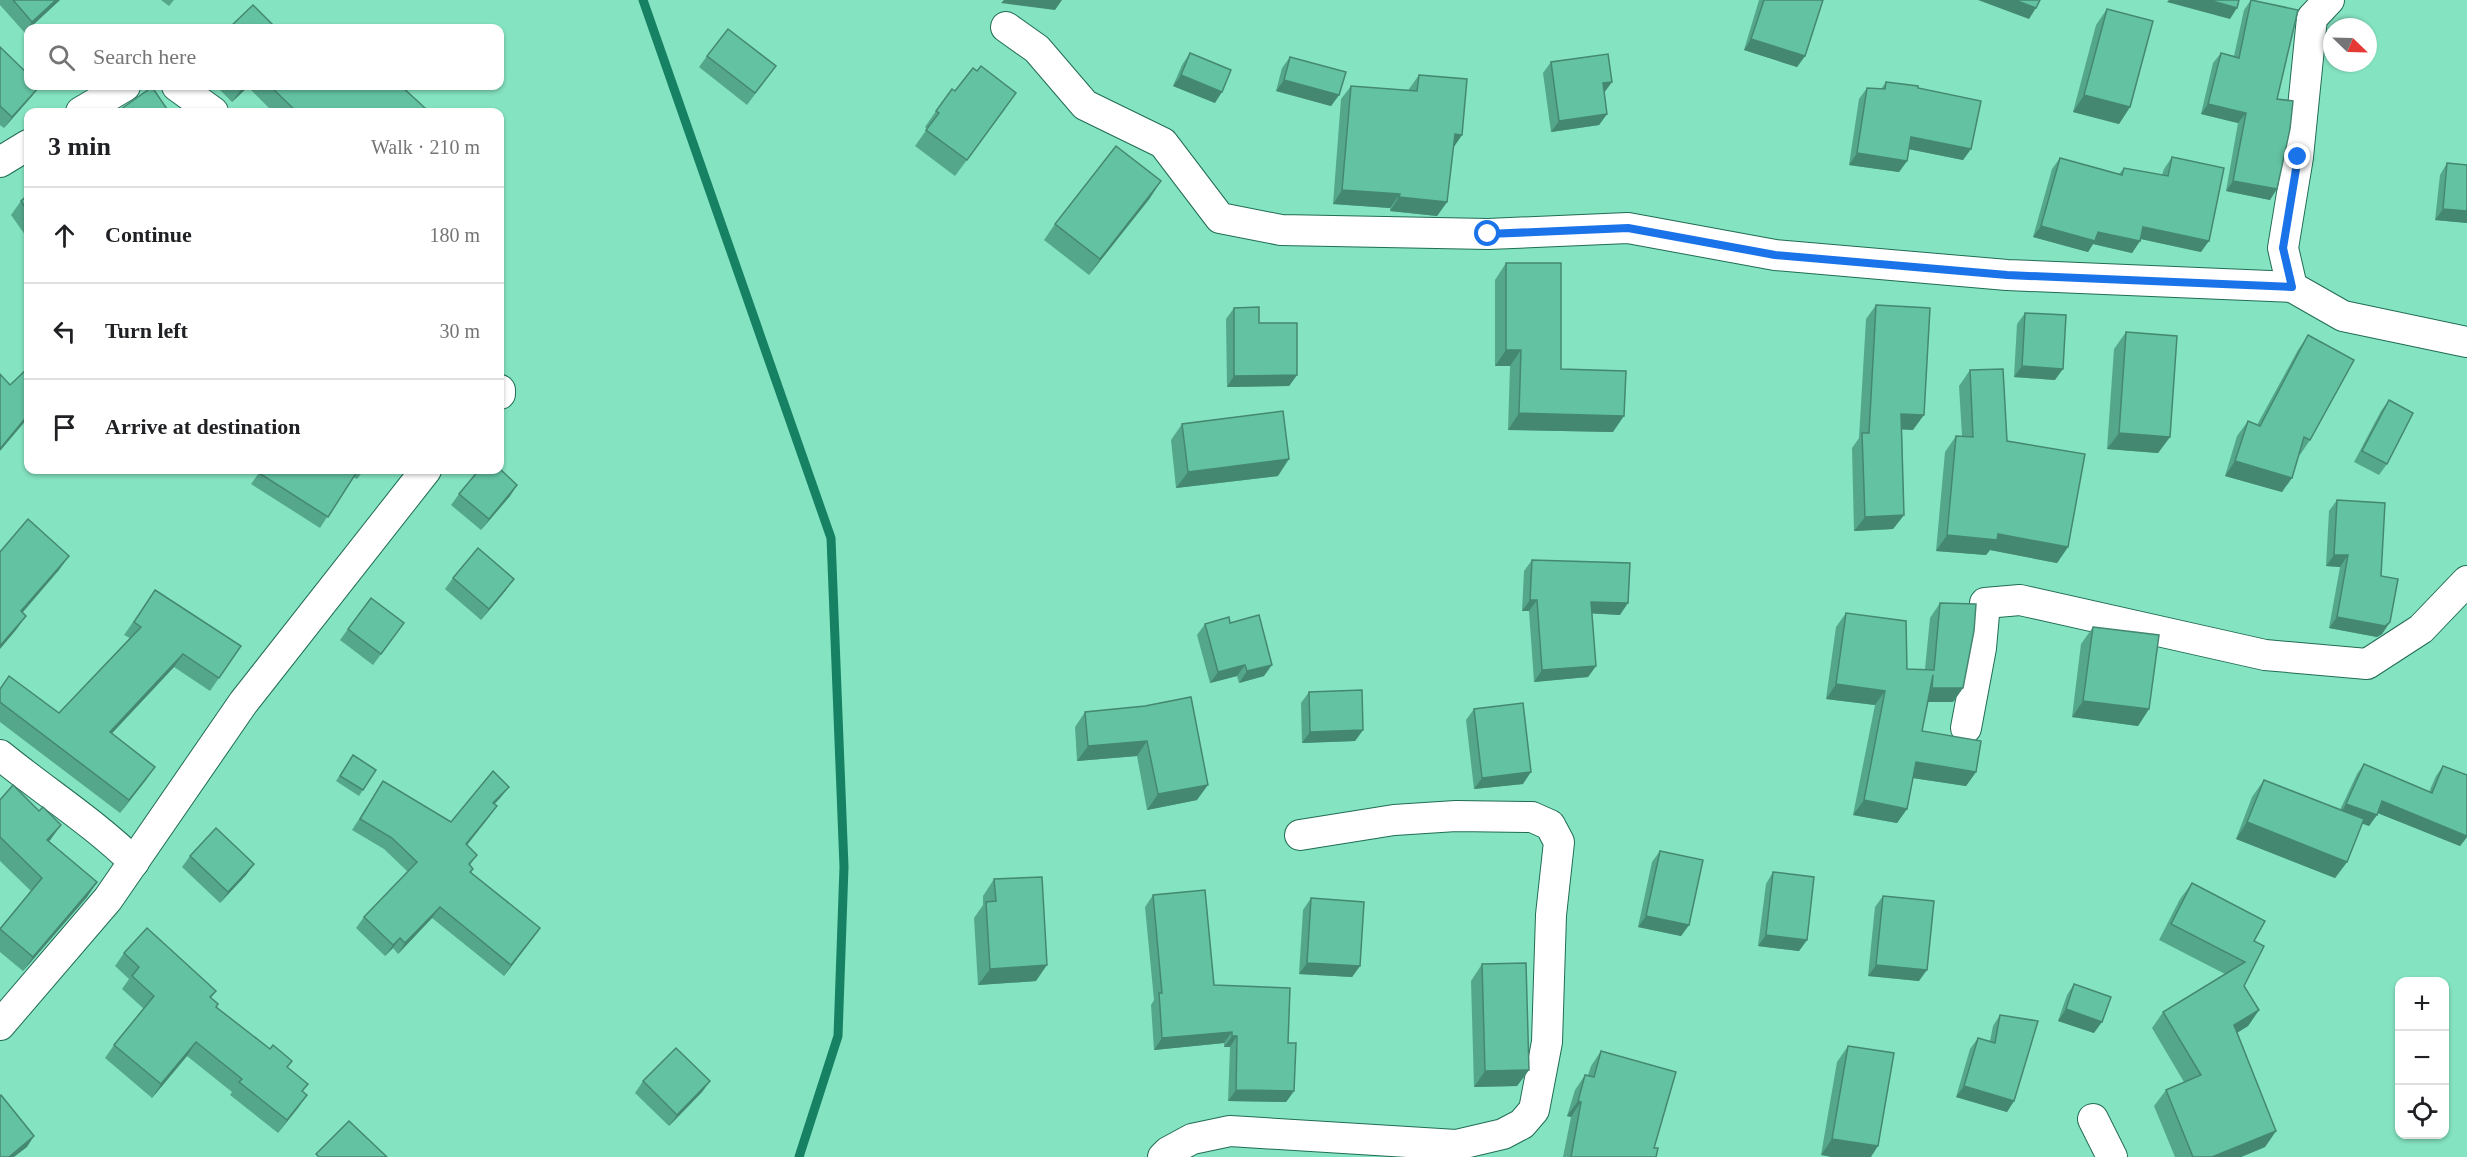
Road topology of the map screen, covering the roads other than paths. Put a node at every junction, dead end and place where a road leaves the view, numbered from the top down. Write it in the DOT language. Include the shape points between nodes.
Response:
graph roads {
  1 [pos="2329,0"];
  2 [pos="1006,27"];
  3 [pos="118,90"];
  4 [pos="183,90"];
  5 [pos="88,108"];
  6 [pos="207,108"];
  7 [pos="24,147"];
  8 [pos="0,162"];
  9 [pos="2292,287"];
  10 [pos="2467,342"];
  11 [pos="423,474"];
  12 [pos="2467,580"];
  13 [pos="1966,728"];
  14 [pos="0,755"];
  15 [pos="1300,835"];
  16 [pos="134,861"];
  17 [pos="0,1025"];
  18 [pos="2093,1119"];
  19 [pos="1162,1157"];
  20 [pos="2112,1157"];
  1 -- 9 [label="street" via="2312,18 2298,157 2283,248"];
  2 -- 9 [label="street" via="1037,49 1085,105 1163,143 1220,218 1281,230 1488,234 1628,228 1786,256 2007,275"];
  3 -- 5 [label="street"];
  4 -- 6 [label="street"];
  7 -- 8 [label="street"];
  9 -- 10 [label="street" via="2343,316"];
  11 -- 16 [label="street" via="243,703"];
  12 -- 13 [label="street" via="2421,629 2367,664 2265,655 2020,600 1985,603"];
  14 -- 16 [label="street" via="109,837"];
  15 -- 19 [label="street" via="1394,820 1456,816 1532,817 1550,825 1559,842 1551,915 1547,1042 1533,1110 1522,1124 1503,1134 1456,1145 1230,1131 1192,1139"];
  16 -- 17 [label="street" via="108,899"];
  18 -- 20 [label="street"];
}
